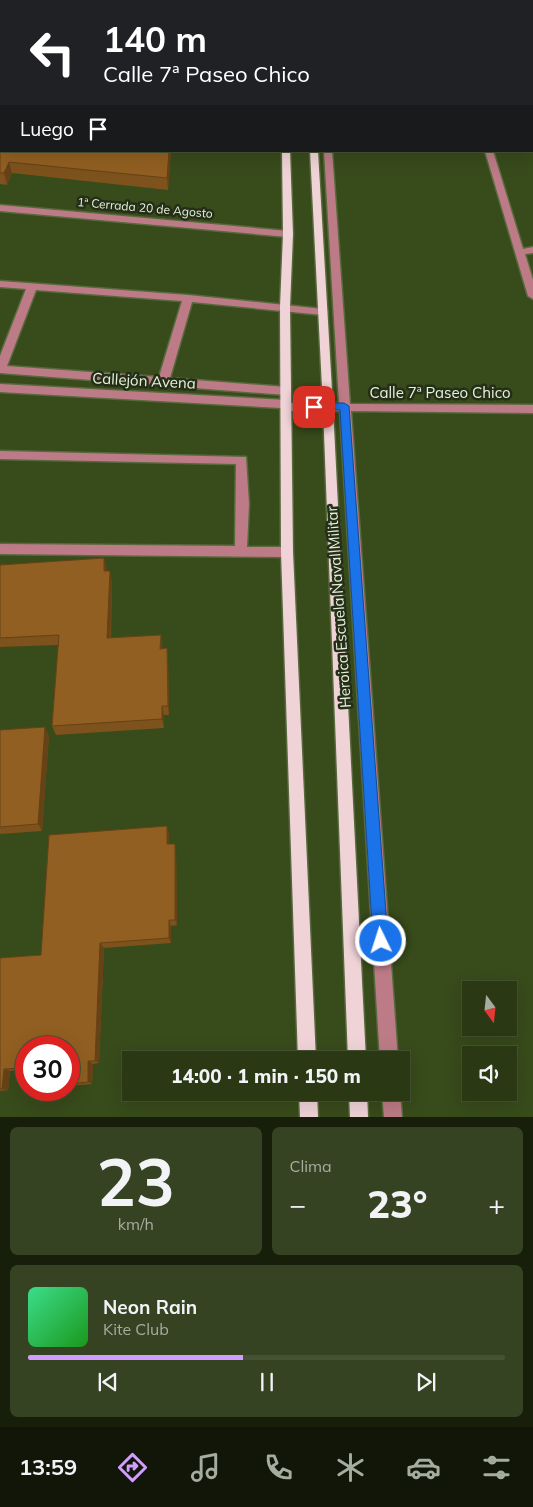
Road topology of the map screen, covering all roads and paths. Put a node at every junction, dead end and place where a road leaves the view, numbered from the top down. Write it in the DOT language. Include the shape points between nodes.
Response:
graph roads {
  1 [pos="286,152"];
  2 [pos="314,152"];
  3 [pos="328,152"];
  4 [pos="489,152"];
  5 [pos="0,208"];
  6 [pos="288,234"];
  7 [pos="533,250"];
  8 [pos="520,252"];
  9 [pos="0,284"];
  10 [pos="32,287"];
  11 [pos="533,296"];
  12 [pos="188,298"];
  13 [pos="284,306"];
  14 [pos="323,312"];
  15 [pos="0,370"];
  16 [pos="163,383"];
  17 [pos="0,388"];
  18 [pos="286,401"];
  19 [pos="344,406"];
  20 [pos="328,407"];
  21 [pos="533,408"];
  22 [pos="0,455"];
  23 [pos="0,549"];
  24 [pos="241,552"];
  25 [pos="286,552"];
  26 [pos="307,1051"];
  27 [pos="357,1051"];
  28 [pos="388,1051"];
  29 [pos="308,1101"];
  30 [pos="358,1101"];
  31 [pos="392,1101"];
  32 [pos="309,1117"];
  33 [pos="359,1117"];
  34 [pos="393,1117"];
  1 -- 6 [label="main road"];
  2 -- 14 [label="main road, Heroica Escuela Naval Militar"];
  3 -- 19 [label="street, Heroica Escuela Naval Militar"];
  4 -- 8 [label="street"];
  5 -- 6 [label="street, 1ª Cerrada 20 de Agosto"];
  6 -- 13 [label="main road"];
  7 -- 8 [label="street"];
  8 -- 11 [label="street"];
  9 -- 10 [label="street"];
  10 -- 12 [label="street"];
  10 -- 15 [label="street"];
  12 -- 13 [label="street"];
  12 -- 16 [label="street"];
  13 -- 14 [label="street"];
  13 -- 18 [label="main road"];
  14 -- 20 [label="main road, Heroica Escuela Naval Militar"];
  15 -- 16 [label="street"];
  16 -- 18 [label="street"];
  17 -- 18 [label="street, Callejón Avena"];
  18 -- 20 [label="street, Calle 7ª Paseo Chico"];
  18 -- 25 [label="main road"];
  19 -- 20 [label="street, Calle 7ª Paseo Chico"];
  19 -- 21 [label="street, Calle 7ª Paseo Chico"];
  19 -- 28 [label="street, Heroica Escuela Naval Militar"];
  20 -- 27 [label="main road, Heroica Escuela Naval Militar"];
  22 -- 24 [label="street" via="242,460"];
  23 -- 24 [label="street"];
  24 -- 25 [label="street"];
  25 -- 26 [label="main road"];
  29 -- 32 [label="main road"];
  30 -- 33 [label="main road"];
  31 -- 34 [label="street"];
}
